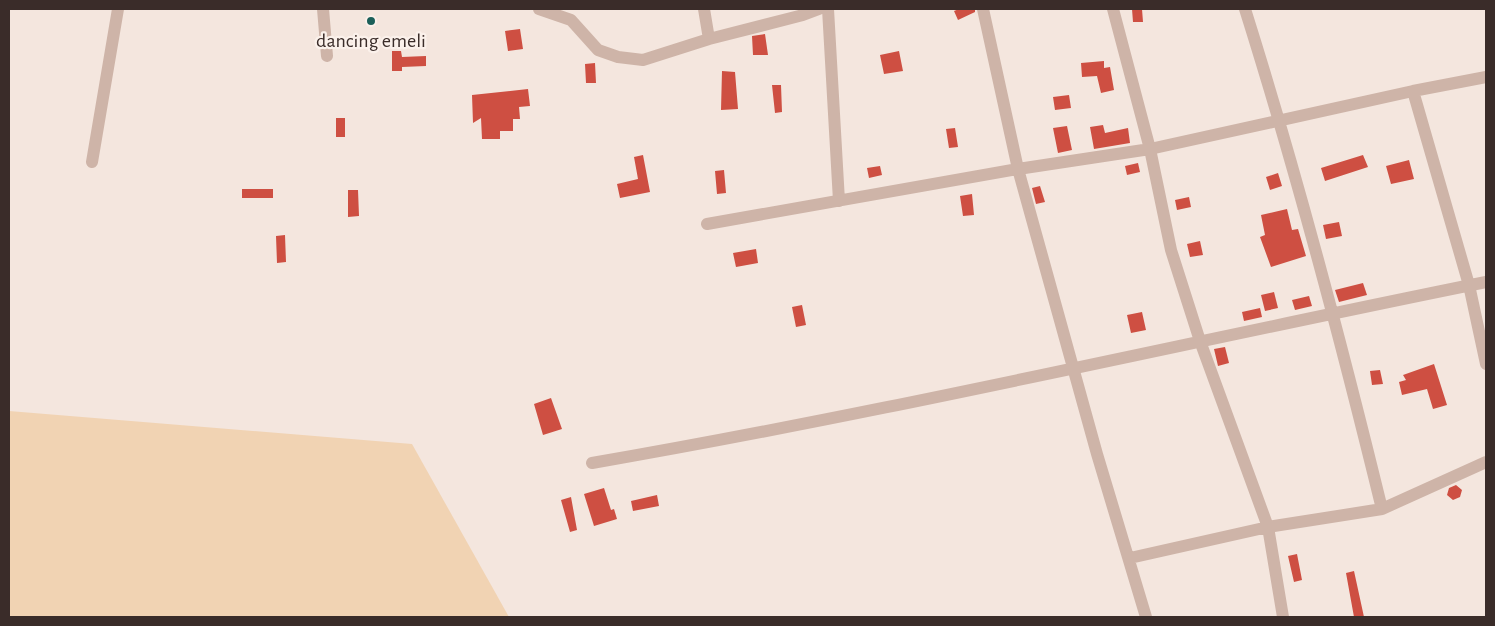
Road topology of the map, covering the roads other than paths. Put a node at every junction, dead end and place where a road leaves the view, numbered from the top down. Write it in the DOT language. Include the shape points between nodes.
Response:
graph roads {
  1 [pos="118,9"];
  2 [pos="324,9"];
  3 [pos="539,9"];
  4 [pos="704,9"];
  5 [pos="818,9"];
  6 [pos="828,9"];
  7 [pos="983,9"];
  8 [pos="1113,9"];
  9 [pos="1245,9"];
  10 [pos="571,14"];
  11 [pos="709,39"];
  12 [pos="328,56"];
  13 [pos="1486,77"];
  14 [pos="1413,91"];
  15 [pos="1280,121"];
  16 [pos="1150,149"];
  17 [pos="92,162"];
  18 [pos="1018,169"];
  19 [pos="839,200"];
  20 [pos="707,224"];
  21 [pos="1486,282"];
  22 [pos="1469,285"];
  23 [pos="1334,312"];
  24 [pos="1200,342"];
  25 [pos="1486,364"];
  26 [pos="1074,370"];
  27 [pos="1486,462"];
  28 [pos="592,463"];
  29 [pos="1382,509"];
  30 [pos="1268,527"];
  31 [pos="1130,558"];
  32 [pos="1146,617"];
  33 [pos="1284,617"];
  1 -- 17 [label="street"];
  2 -- 12 [label="street"];
  3 -- 10 [label="street"];
  4 -- 11 [label="street"];
  5 -- 11 [label="street"];
  6 -- 19 [label="street"];
  7 -- 18 [label="street"];
  8 -- 16 [label="street"];
  9 -- 15 [label="street"];
  10 -- 11 [label="street" via="598,50 618,57 644,60"];
  13 -- 14 [label="street"];
  14 -- 15 [label="street"];
  14 -- 22 [label="street"];
  15 -- 16 [label="street"];
  15 -- 23 [label="street"];
  16 -- 18 [label="street"];
  16 -- 24 [label="street" via="1171,250"];
  18 -- 19 [label="street"];
  18 -- 26 [label="street"];
  19 -- 20 [label="street"];
  21 -- 22 [label="street"];
  22 -- 23 [label="street"];
  22 -- 25 [label="street"];
  23 -- 24 [label="street"];
  23 -- 29 [label="street"];
  24 -- 26 [label="street"];
  24 -- 30 [label="street"];
  26 -- 28 [label="street" via="753,435"];
  26 -- 31 [label="street"];
  27 -- 29 [label="street"];
  29 -- 30 [label="street"];
  30 -- 31 [label="street"];
  30 -- 33 [label="street"];
  31 -- 32 [label="street"];
}
